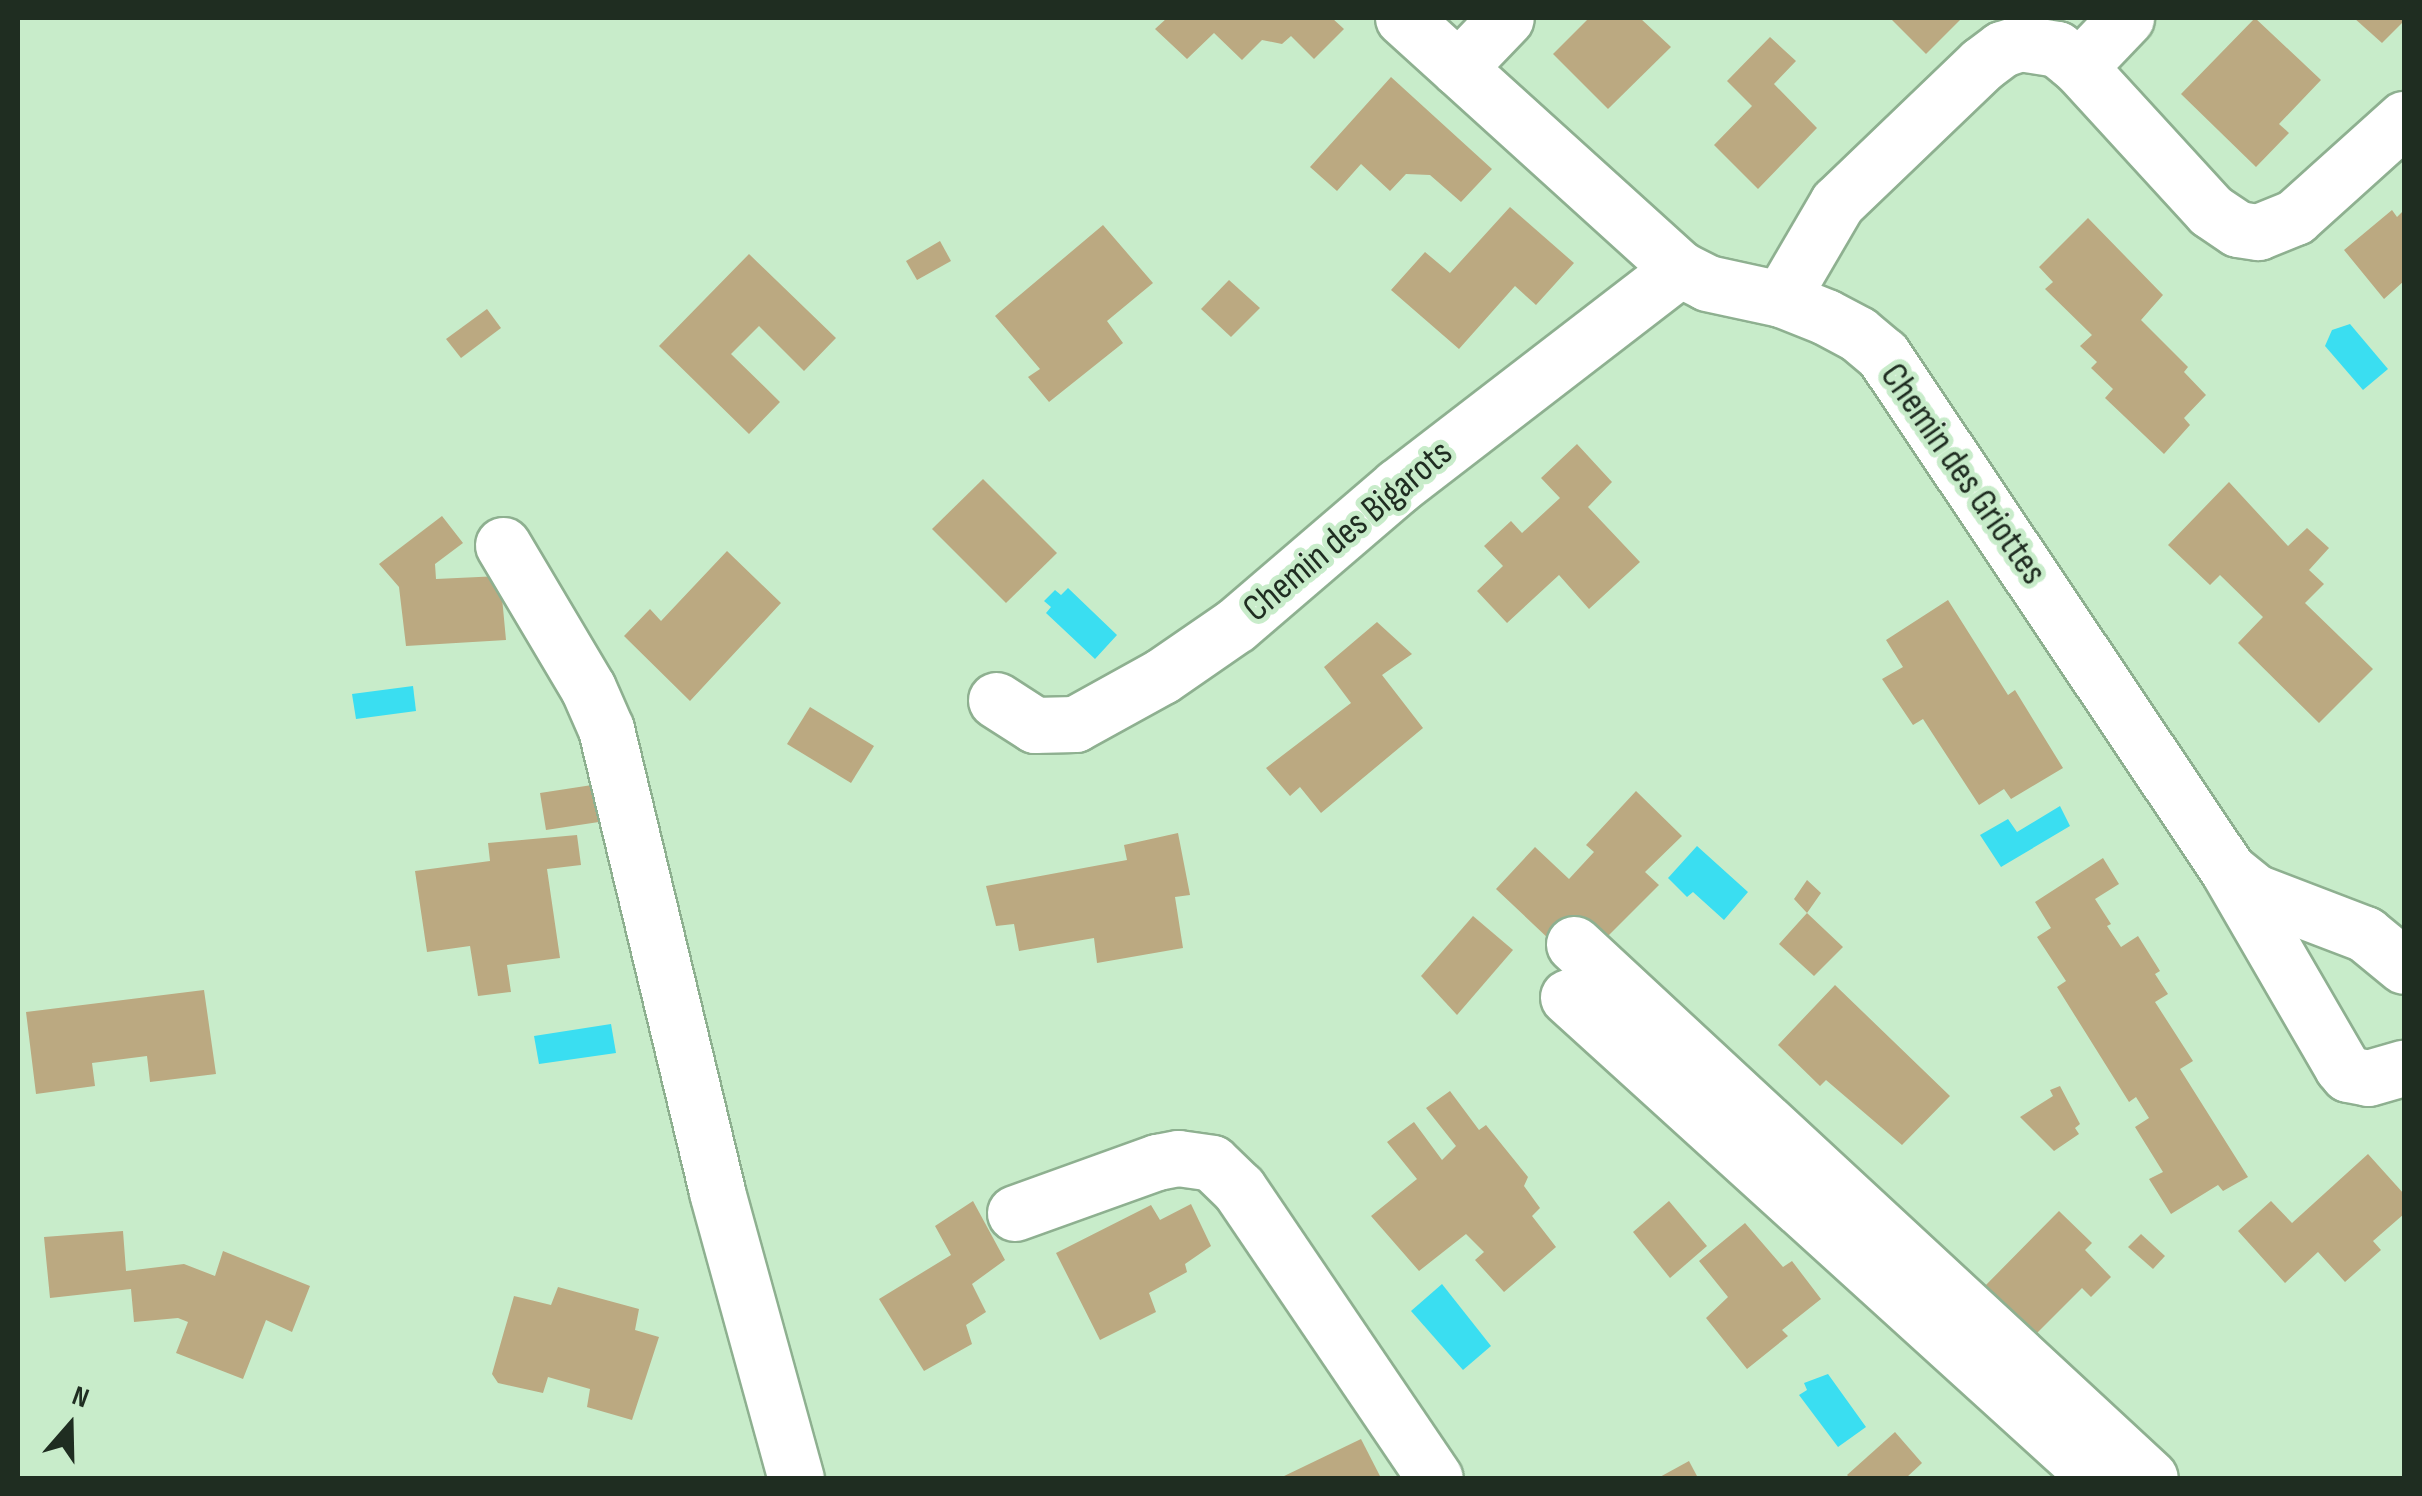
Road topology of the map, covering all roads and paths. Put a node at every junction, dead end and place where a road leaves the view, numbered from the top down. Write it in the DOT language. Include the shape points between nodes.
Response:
graph roads {
  1 [pos="1403,18"];
  2 [pos="1506,18"];
  3 [pos="2126,18"];
  4 [pos="1458,68"];
  5 [pos="2079,68"];
  6 [pos="2404,119"];
  7 [pos="1680,269"];
  8 [pos="1782,299"];
  9 [pos="503,545"];
  10 [pos="996,700"];
  11 [pos="2228,870"];
  12 [pos="1574,944"];
  13 [pos="2404,966"];
  14 [pos="1568,997"];
  15 [pos="2404,1068"];
  16 [pos="1015,1212"];
  17 [pos="796,1478"];
  18 [pos="1435,1478"];
  19 [pos="2098,1478"];
  20 [pos="2150,1478"];
  1 -- 4 [label="street, Chemin des Griottes"];
  2 -- 4 [label="street"];
  3 -- 5 [label="street"];
  4 -- 7 [label="street, Chemin des Griottes"];
  5 -- 6 [label="street" via="2211,210 2238,229 2258,232 2295,217"];
  5 -- 8 [label="street" via="2037,42 1992,56 1837,203"];
  7 -- 8 [label="street, Chemin des Griottes" via="1707,284"];
  7 -- 10 [label="street, Chemin des Bigarots" via="1398,486 1236,625 1162,676 1075,724 1035,726"];
  8 -- 11 [label="street, Chemin des Griottes" via="1858,334 1895,368"];
  9 -- 17 [label="street" via="606,728 718,1192"];
  11 -- 13 [label="street, Chemin des Griottes" via="2255,892 2376,940"];
  11 -- 15 [label="street" via="2348,1074 2368,1078"];
  12 -- 20 [label="street"];
  14 -- 19 [label="street"];
  16 -- 18 [label="street" via="1157,1162 1212,1164 1239,1190"];
}
